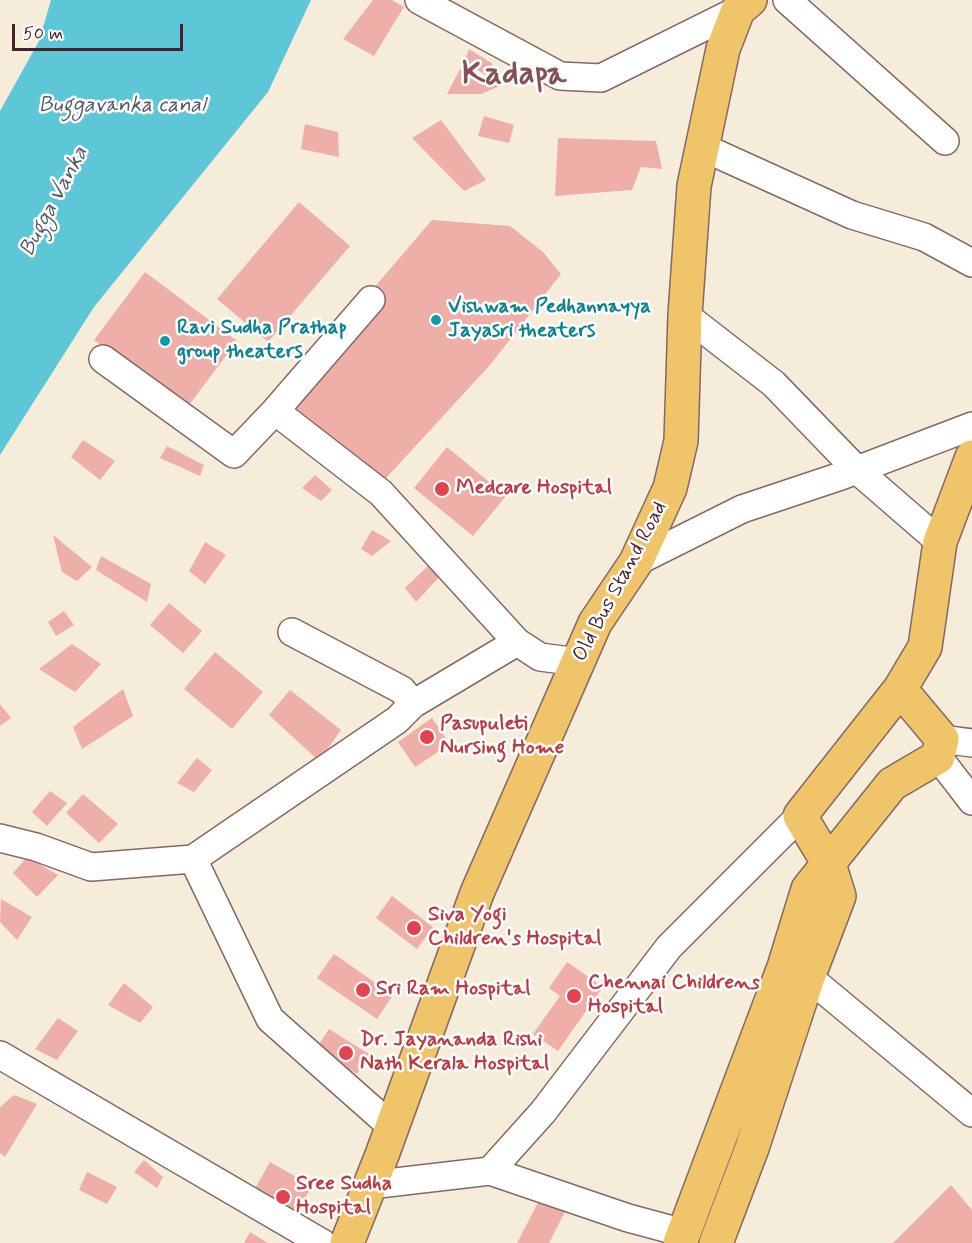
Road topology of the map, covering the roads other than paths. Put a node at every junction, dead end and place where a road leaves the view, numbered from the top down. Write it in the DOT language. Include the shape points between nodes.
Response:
graph roads {
  1 [pos="419,0"];
  2 [pos="787,0"];
  3 [pos="742,3"];
  4 [pos="945,141"];
  5 [pos="702,147"];
  6 [pos="972,263"];
  7 [pos="370,300"];
  8 [pos="685,315"];
  9 [pos="104,359"];
  10 [pos="275,411"];
  11 [pos="972,426"];
  12 [pos="972,457"];
  13 [pos="856,470"];
  14 [pos="940,542"];
  15 [pos="636,562"];
  16 [pos="292,632"];
  17 [pos="517,642"];
  18 [pos="578,662"];
  19 [pos="900,689"];
  20 [pos="413,704"];
  21 [pos="951,746"];
  22 [pos="972,801"];
  23 [pos="800,816"];
  24 [pos="0,838"];
  25 [pos="193,859"];
  26 [pos="829,864"];
  27 [pos="795,973"];
  28 [pos="0,1055"];
  29 [pos="972,1113"];
  30 [pos="392,1126"];
  31 [pos="490,1171"];
  32 [pos="370,1185"];
  33 [pos="682,1238"];
  34 [pos="322,1243"];
  35 [pos="347,1243"];
  36 [pos="716,1243"];
  1 -- 3 [label="street" via="560,76 601,78"];
  2 -- 4 [label="street"];
  3 -- 5 [label="main road, Old Bus Stand Road" via="723,49"];
  5 -- 6 [label="street" via="852,215 924,237"];
  5 -- 8 [label="main road, Old Bus Stand Road" via="694,186"];
  7 -- 10 [label="street"];
  8 -- 13 [label="street" via="774,384"];
  8 -- 15 [label="main road, Old Bus Stand Road" via="681,441 670,488"];
  9 -- 10 [label="street" via="234,454"];
  10 -- 17 [label="street" via="381,492"];
  11 -- 13 [label="street"];
  12 -- 14 [label="main road"];
  13 -- 14 [label="street"];
  13 -- 15 [label="street" via="742,509"];
  14 -- 19 [label="main road" via="925,647"];
  15 -- 18 [label="main road, Old Bus Stand Road" via="595,623"];
  16 -- 20 [label="street" via="402,690"];
  17 -- 18 [label="street" via="540,657"];
  17 -- 20 [label="street"];
  18 -- 30 [label="main road, Old Bus Stand Road" via="477,893"];
  19 -- 21 [label="main road"];
  19 -- 23 [label="main road"];
  20 -- 25 [label="street" via="397,720"];
  21 -- 22 [label="street"];
  21 -- 26 [label="main road" via="892,784"];
  23 -- 26 [label="main road"];
  23 -- 31 [label="street" via="669,947 543,1112"];
  24 -- 25 [label="street" via="90,867"];
  25 -- 30 [label="street" via="270,1019"];
  26 -- 27 [label="main road" via="808,889"];
  27 -- 29 [label="street" via="819,986"];
  27 -- 33 [label="main road"];
  27 -- 36 [label="main road" via="752,1148"];
  28 -- 34 [label="street"];
  30 -- 32 [label="main road, Old Bus Stand Road"];
  31 -- 32 [label="street"];
  31 -- 33 [label="street"];
  32 -- 35 [label="main road, Old Bus Stand Road"];
}
